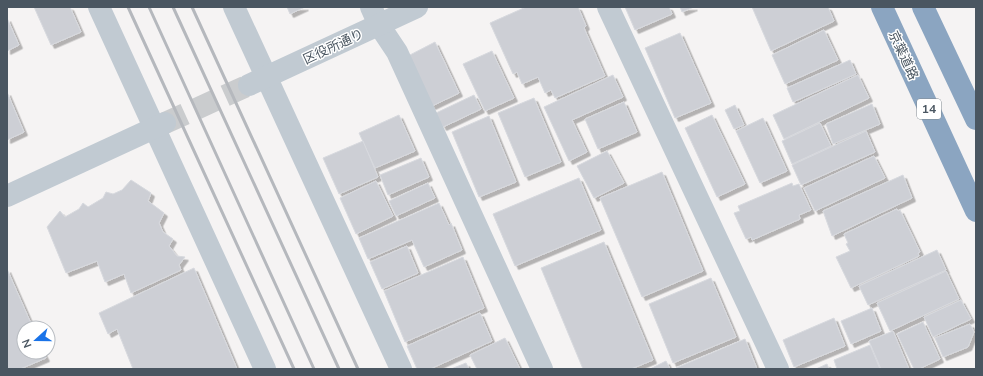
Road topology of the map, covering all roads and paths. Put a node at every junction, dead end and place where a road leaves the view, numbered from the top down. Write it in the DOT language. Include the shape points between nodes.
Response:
graph roads {
  1 [pos="99,7"];
  2 [pos="234,7"];
  3 [pos="417,7"];
  4 [pos="608,7"];
  5 [pos="882,7"];
  6 [pos="923,7"];
  7 [pos="375,16"];
  8 [pos="258,81"];
  9 [pos="976,119"];
  10 [pos="160,126"];
  11 [pos="7,196"];
  12 [pos="976,211"];
  13 [pos="265,369"];
  14 [pos="401,369"];
  15 [pos="542,369"];
  16 [pos="778,369"];
  1 -- 10 [label="street"];
  2 -- 8 [label="street"];
  3 -- 7 [label="street, 区役所通り"];
  4 -- 16 [label="street"];
  5 -- 12 [label="highway, 京葉道路 / 14"];
  6 -- 9 [label="highway"];
  7 -- 8 [label="street, 区役所通り"];
  7 -- 15 [label="street" via="397,52"];
  8 -- 14 [label="street"];
  10 -- 11 [label="street"];
  10 -- 13 [label="street"];
}
